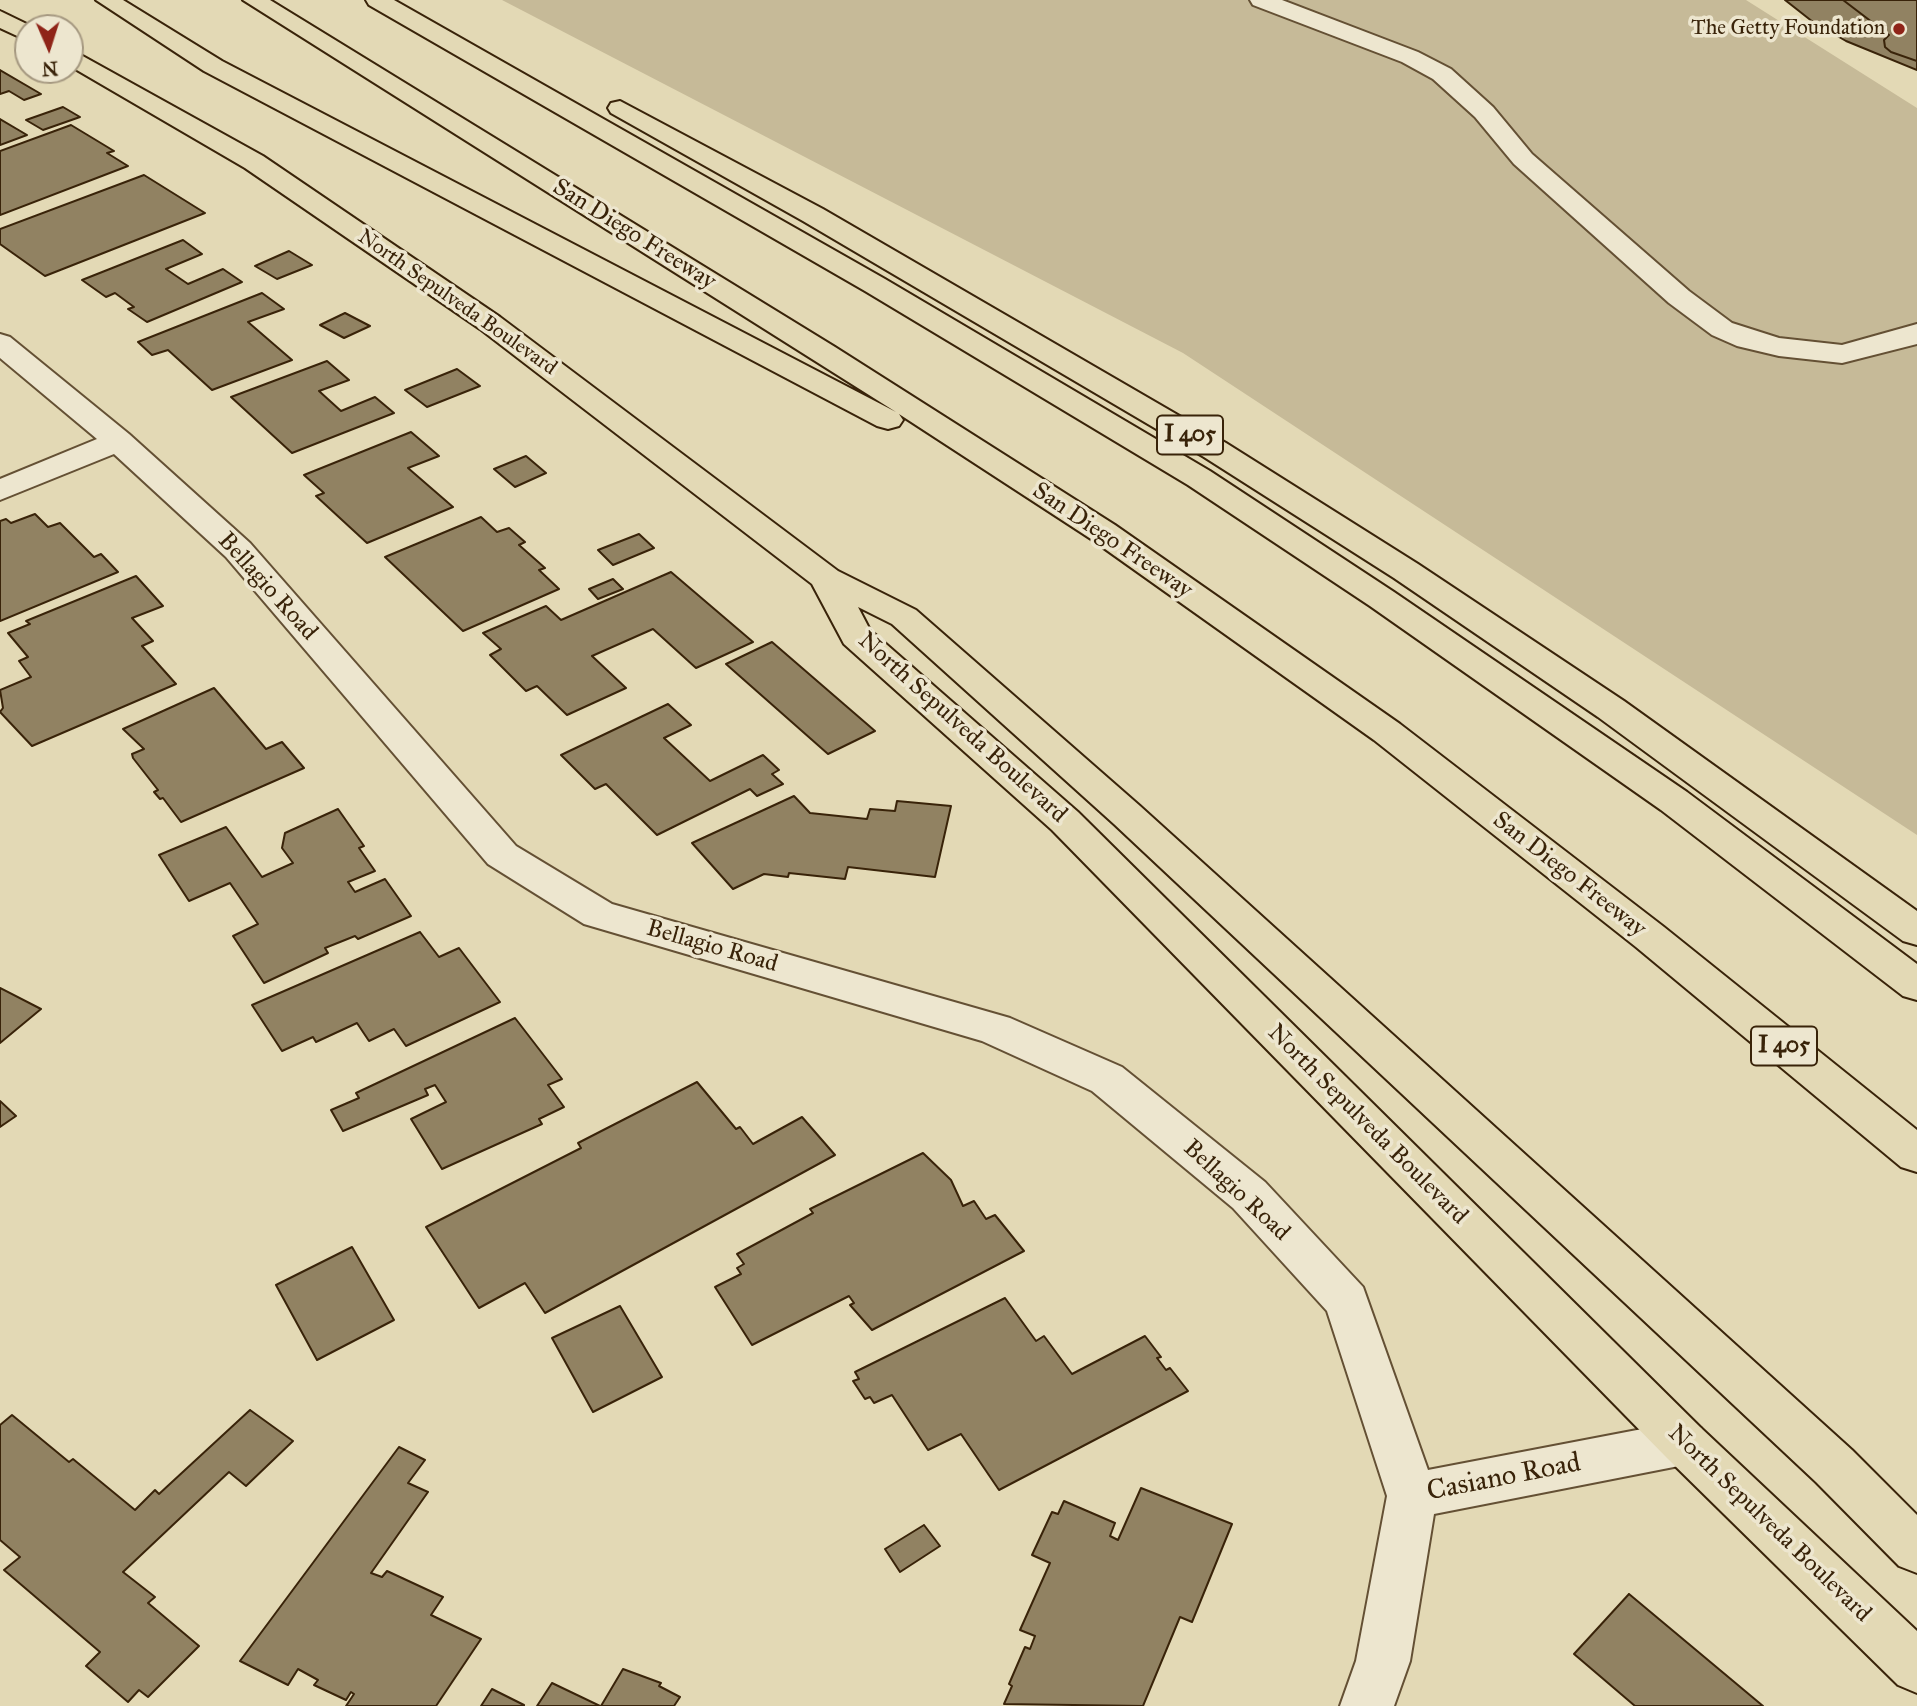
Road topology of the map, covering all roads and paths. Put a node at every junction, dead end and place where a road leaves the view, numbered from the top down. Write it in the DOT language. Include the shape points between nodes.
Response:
graph roads {
  1 [pos="107,0"];
  2 [pos="254,0"];
  3 [pos="377,0"];
  4 [pos="424,0"];
  5 [pos="1261,0"];
  6 [pos="84,64"];
  7 [pos="1917,332"];
  8 [pos="0,343"];
  9 [pos="118,441"];
  10 [pos="0,490"];
  11 [pos="1103,532"];
  12 [pos="826,578"];
  13 [pos="1917,931"];
  14 [pos="1917,985"];
  15 [pos="1917,1156"];
  16 [pos="1684,1443"];
  17 [pos="1412,1496"];
  18 [pos="1917,1549"];
  19 [pos="1917,1667"];
  20 [pos="1367,1706"];
  1 -- 11 [label="main road" via="213,66"];
  2 -- 11 [label="main road, San Diego Freeway / I 405" via="825,353"];
  3 -- 14 [label="main road" via="876,285 1199,478 1674,801"];
  4 -- 13 [label="main road, I 405" via="813,215 1215,450 1611,709"];
  5 -- 7 [label="street" via="1410,57 1441,74 1462,89 1523,159 1679,297 1722,329 1779,347 1842,354"];
  6 -- 12 [label="main road, North Sepulveda Boulevard" via="254,162 490,323"];
  8 -- 9 [label="street, Bellagio Road"];
  9 -- 10 [label="street"];
  9 -- 17 [label="street, Bellagio Road" via="238,550 502,855 598,914 995,1029 1107,1079 1249,1195 1347,1301"];
  11 -- 15 [label="main road, San Diego Freeway / I 405" via="1398,741 1650,937"];
  12 -- 16 [label="main road, North Sepulveda Boulevard" via="856,636 1065,821"];
  12 -- 18 [label="main road, North Sepulveda Boulevard" via="904,617 1127,815 1834,1466"];
  16 -- 17 [label="street, Casiano Road"];
  16 -- 19 [label="main road, North Sepulveda Boulevard"];
  17 -- 20 [label="street, Casiano Road" via="1383,1661"];
}
